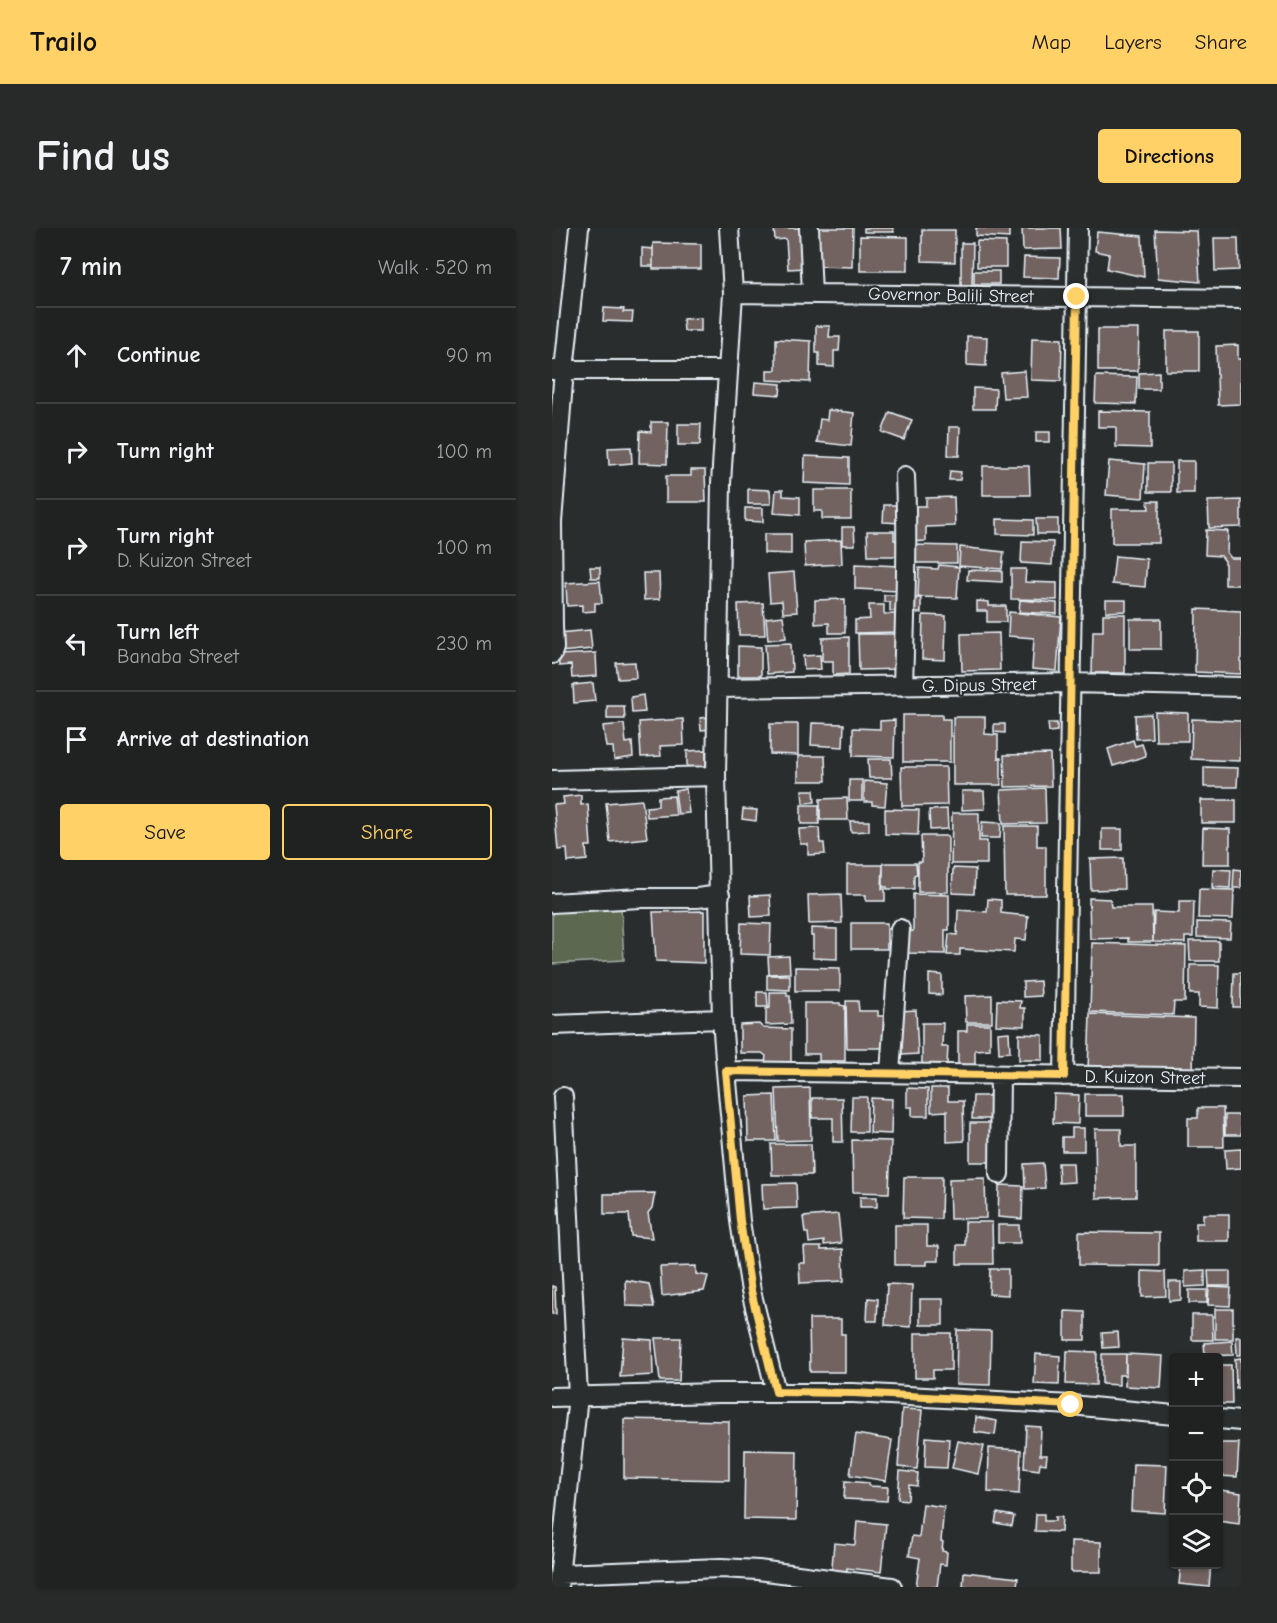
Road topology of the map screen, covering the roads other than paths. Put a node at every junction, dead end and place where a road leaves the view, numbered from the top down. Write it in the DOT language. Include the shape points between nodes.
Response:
graph roads {
  1 [pos="579,228"];
  2 [pos="729,228"];
  3 [pos="809,228"];
  4 [pos="1078,228"];
  5 [pos="733,293"];
  6 [pos="812,294"];
  7 [pos="1077,297"];
  8 [pos="1241,299"];
  9 [pos="558,370"];
  10 [pos="728,370"];
  11 [pos="905,476"];
  12 [pos="552,654"];
  13 [pos="1070,683"];
  14 [pos="903,686"];
  15 [pos="1241,687"];
  16 [pos="717,688"];
  17 [pos="716,776"];
  18 [pos="552,780"];
  19 [pos="720,895"];
  20 [pos="552,903"];
  21 [pos="900,929"];
  22 [pos="722,1019"];
  23 [pos="552,1025"];
  24 [pos="726,1071"];
  25 [pos="890,1073"];
  26 [pos="1000,1075"];
  27 [pos="1064,1076"];
  28 [pos="1241,1078"];
  29 [pos="563,1097"];
  30 [pos="999,1174"];
  31 [pos="776,1392"];
  32 [pos="578,1396"];
  33 [pos="552,1397"];
  34 [pos="1169,1415"];
  35 [pos="1223,1419"];
  36 [pos="1241,1421"];
  37 [pos="559,1580"];
  38 [pos="892,1587"];
  1 -- 9 [label="street"];
  2 -- 5 [label="street"];
  3 -- 6 [label="street"];
  4 -- 7 [label="street"];
  5 -- 6 [label="street, Governor Balili Street"];
  5 -- 10 [label="street"];
  6 -- 7 [label="street, Governor Balili Street"];
  7 -- 8 [label="street, Governor Balili Street"];
  7 -- 13 [label="street"];
  9 -- 10 [label="street"];
  9 -- 12 [label="street"];
  10 -- 16 [label="street" via="721,483"];
  11 -- 14 [label="street" via="907,589"];
  13 -- 14 [label="street, G. Dipus Street"];
  13 -- 15 [label="street, G. Dipus Street"];
  13 -- 27 [label="street"];
  14 -- 16 [label="street, G. Dipus Street"];
  16 -- 17 [label="street"];
  17 -- 18 [label="street"];
  17 -- 19 [label="street"];
  19 -- 20 [label="street"];
  19 -- 22 [label="street"];
  21 -- 25 [label="street"];
  22 -- 23 [label="street"];
  22 -- 24 [label="street"];
  24 -- 25 [label="street, D. Kuizon Street"];
  24 -- 31 [label="street" via="751,1291"];
  25 -- 26 [label="street, D. Kuizon Street"];
  26 -- 27 [label="street, D. Kuizon Street"];
  26 -- 30 [label="street"];
  27 -- 28 [label="street, D. Kuizon Street"];
  29 -- 32 [label="street"];
  31 -- 32 [label="street"];
  31 -- 34 [label="street" via="1071,1405"];
  32 -- 33 [label="street"];
  32 -- 37 [label="street"];
  35 -- 36 [label="street"];
  37 -- 38 [label="street" via="721,1568"];
}
